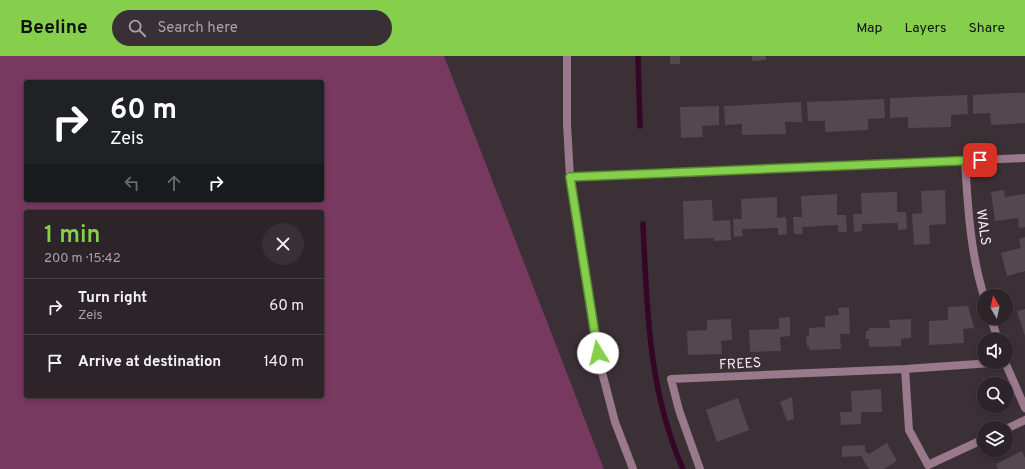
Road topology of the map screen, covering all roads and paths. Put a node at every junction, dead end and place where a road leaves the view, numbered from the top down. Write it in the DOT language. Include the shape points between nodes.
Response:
graph roads {
  1 [pos="567,56"];
  2 [pos="1025,158"];
  3 [pos="965,161"];
  4 [pos="570,177"];
  5 [pos="982,289"];
  6 [pos="977,364"];
  7 [pos="905,369"];
  8 [pos="1009,369"];
  9 [pos="1025,408"];
  10 [pos="1025,420"];
  11 [pos="1013,426"];
  12 [pos="977,442"];
  13 [pos="634,469"];
  14 [pos="700,469"];
  1 -- 4 [label="street"];
  2 -- 3 [label="street"];
  3 -- 4 [label="street"];
  3 -- 5 [label="street, WALS" via="969,224"];
  4 -- 13 [label="street" via="598,353 616,422"];
  6 -- 7 [label="street, FREES"];
  7 -- 12 [label="street" via="909,430 928,465"];
  7 -- 14 [label="street, FREES" via="670,379"];
  8 -- 9 [label="street"];
  10 -- 11 [label="street"];
}
